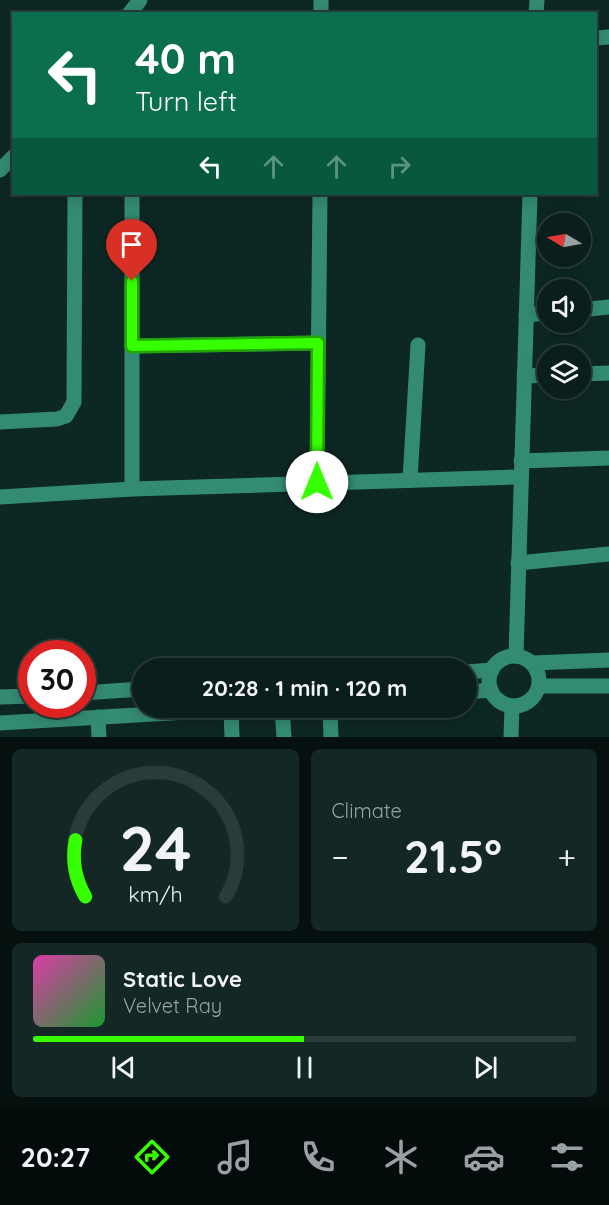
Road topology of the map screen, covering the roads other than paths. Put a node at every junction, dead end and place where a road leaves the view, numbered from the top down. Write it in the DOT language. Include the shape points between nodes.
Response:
graph roads {
  1 [pos="12,158"];
  2 [pos="0,170"];
  3 [pos="75,195"];
  4 [pos="132,195"];
  5 [pos="320,195"];
  6 [pos="530,195"];
  7 [pos="609,307"];
  8 [pos="591,309"];
  9 [pos="537,314"];
  10 [pos="526,315"];
  11 [pos="318,343"];
  12 [pos="418,345"];
  13 [pos="132,346"];
  14 [pos="609,373"];
  15 [pos="591,374"];
  16 [pos="537,375"];
  17 [pos="524,376"];
  18 [pos="0,422"];
  19 [pos="609,459"];
  20 [pos="521,461"];
  21 [pos="520,477"];
  22 [pos="410,480"];
  23 [pos="317,482"];
  24 [pos="132,489"];
  25 [pos="0,497"];
  26 [pos="609,554"];
  27 [pos="518,563"];
  28 [pos="516,656"];
  29 [pos="609,660"];
  30 [pos="532,663"];
  31 [pos="492,670"];
  32 [pos="477,671"];
  33 [pos="539,686"];
  34 [pos="609,686"];
  35 [pos="132,690"];
  36 [pos="491,690"];
  37 [pos="477,691"];
  38 [pos="96,692"];
  39 [pos="18,697"];
  40 [pos="0,698"];
  41 [pos="512,706"];
  42 [pos="132,715"];
  43 [pos="98,717"];
  44 [pos="231,718"];
  45 [pos="283,718"];
  46 [pos="330,718"];
  47 [pos="0,723"];
  48 [pos="1,737"];
  49 [pos="99,737"];
  50 [pos="232,737"];
  51 [pos="284,737"];
  52 [pos="331,737"];
  53 [pos="511,737"];
  1 -- 2 [label="street"];
  3 -- 18 [label="street" via="74,402 66,416 57,419"];
  4 -- 13 [label="street"];
  5 -- 11 [label="street"];
  6 -- 10 [label="street"];
  7 -- 8 [label="street"];
  9 -- 10 [label="street"];
  10 -- 17 [label="street"];
  11 -- 13 [label="street"];
  11 -- 23 [label="street"];
  12 -- 22 [label="street"];
  13 -- 24 [label="street"];
  14 -- 15 [label="street"];
  16 -- 17 [label="street"];
  17 -- 20 [label="street"];
  19 -- 20 [label="street"];
  20 -- 21 [label="street"];
  21 -- 22 [label="street"];
  21 -- 27 [label="street"];
  22 -- 23 [label="street"];
  23 -- 24 [label="street"];
  24 -- 25 [label="street"];
  26 -- 27 [label="street"];
  27 -- 28 [label="street"];
  28 -- 30 [label="street"];
  28 -- 31 [label="street" via="505,658"];
  29 -- 30 [label="street"];
  30 -- 33 [label="street"];
  31 -- 32 [label="street"];
  31 -- 36 [label="street"];
  33 -- 34 [label="street"];
  33 -- 41 [label="street" via="530,701"];
  35 -- 38 [label="street"];
  36 -- 37 [label="street"];
  36 -- 41 [label="street" via="499,701"];
  39 -- 40 [label="street"];
  41 -- 53 [label="street"];
  42 -- 43 [label="street"];
  43 -- 47 [label="street"];
  43 -- 49 [label="street"];
  44 -- 50 [label="street"];
  45 -- 51 [label="street"];
  46 -- 52 [label="street"];
  47 -- 48 [label="street"];
}
